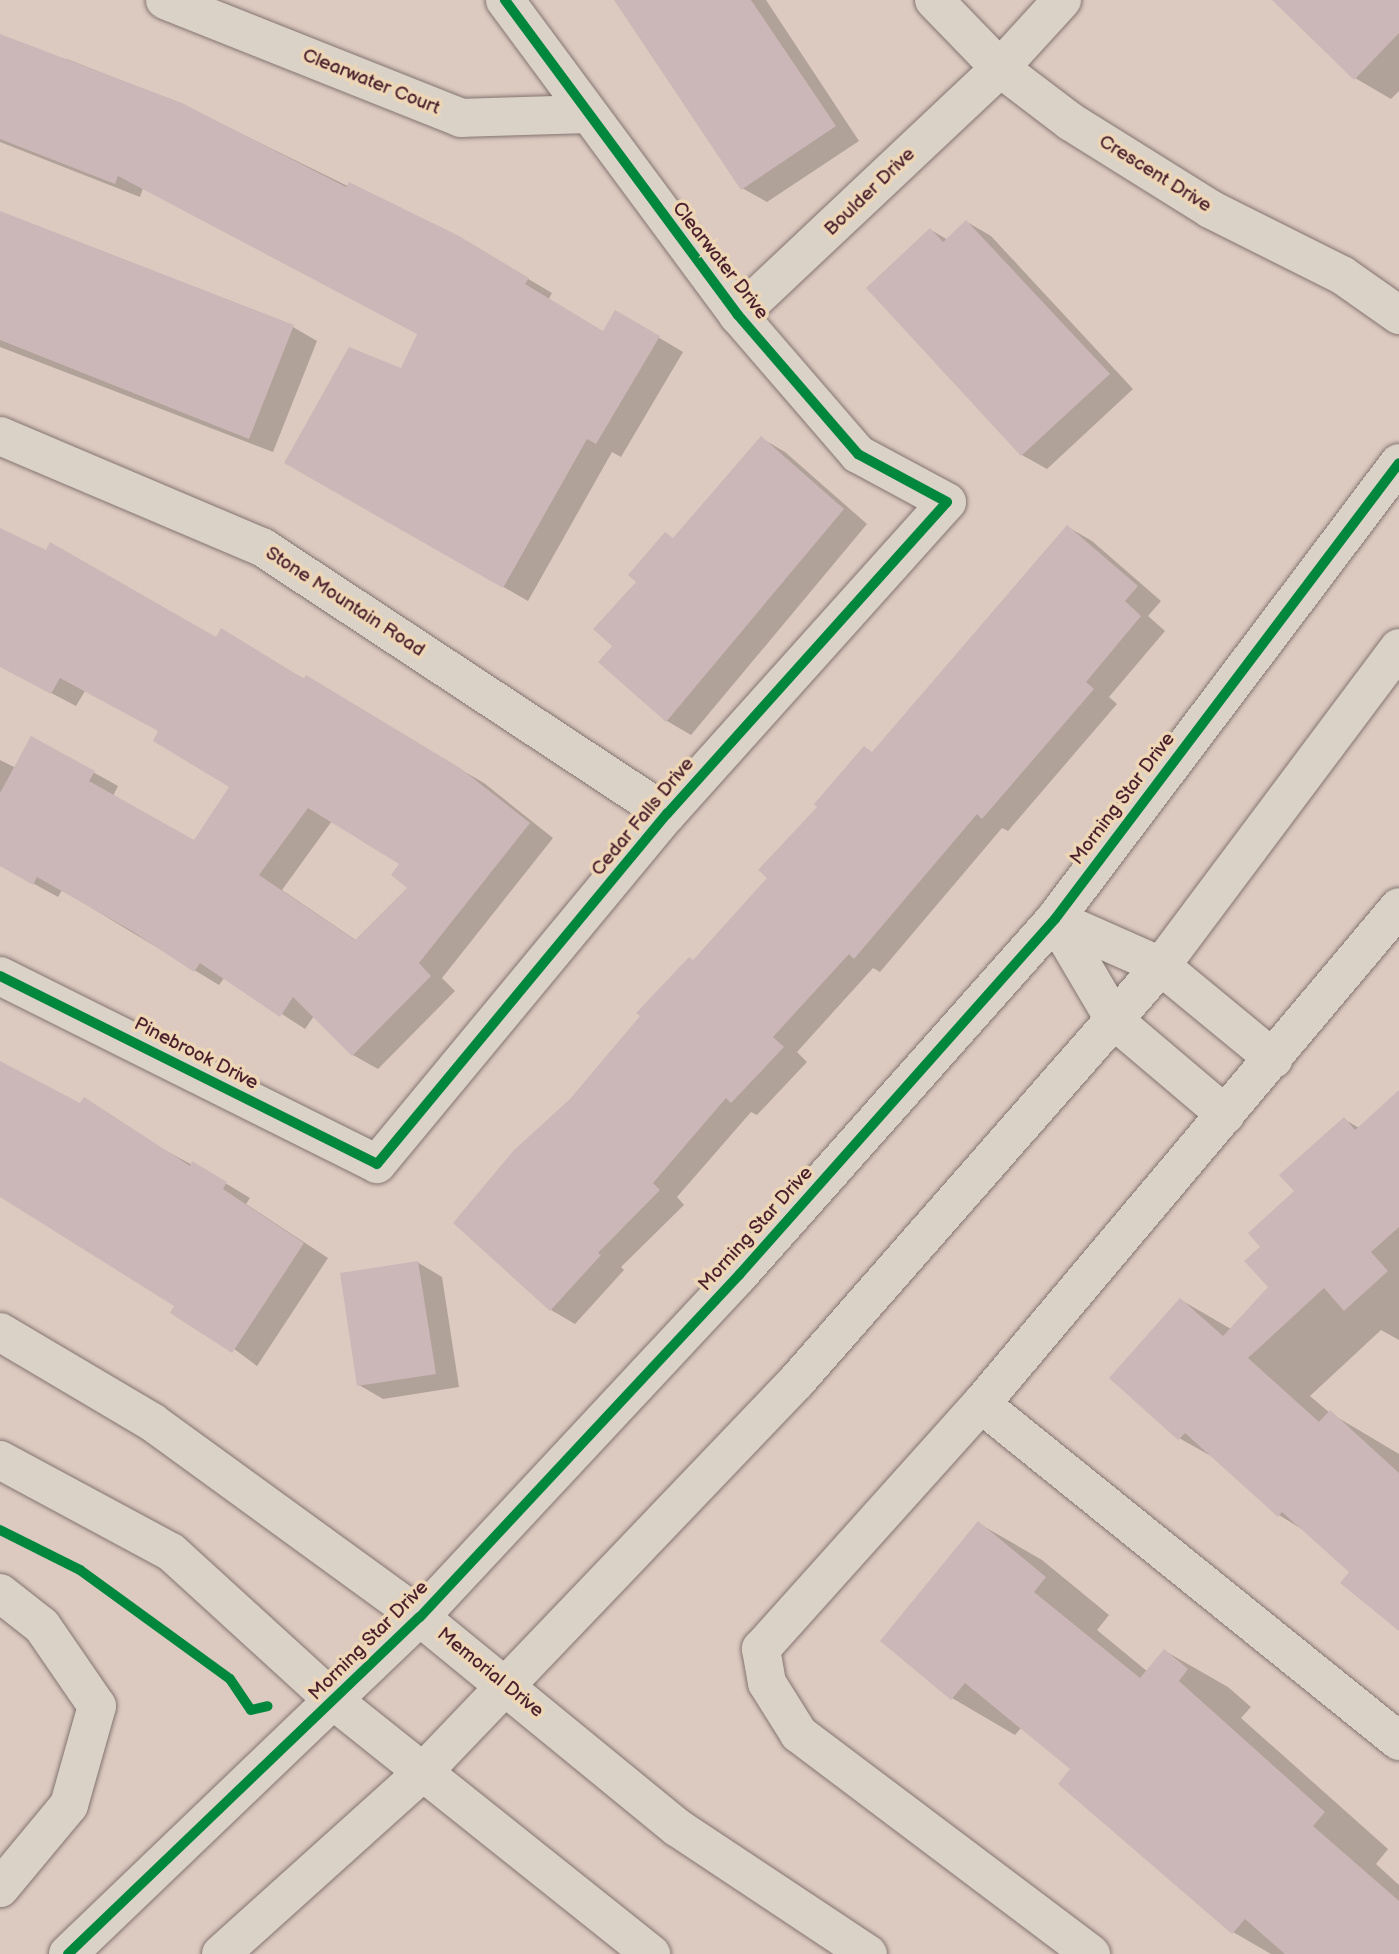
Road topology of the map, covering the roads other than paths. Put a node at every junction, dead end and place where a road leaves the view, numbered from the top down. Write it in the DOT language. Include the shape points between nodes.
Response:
graph roads {
  1 [pos="165,0"];
  2 [pos="505,0"];
  3 [pos="934,0"];
  4 [pos="1062,0"];
  5 [pos="1000,68"];
  6 [pos="586,114"];
  7 [pos="1399,315"];
  8 [pos="738,316"];
  9 [pos="0,436"];
  10 [pos="1399,463"];
  11 [pos="947,502"];
  12 [pos="1399,648"];
  13 [pos="667,814"];
  14 [pos="1399,907"];
  15 [pos="1055,919"];
  16 [pos="1161,966"];
  17 [pos="0,976"];
  18 [pos="1115,1021"];
  19 [pos="1274,1059"];
  20 [pos="1226,1115"];
  21 [pos="377,1164"];
  22 [pos="0,1332"];
  23 [pos="981,1404"];
  24 [pos="0,1460"];
  25 [pos="0,1593"];
  26 [pos="420,1617"];
  27 [pos="508,1686"];
  28 [pos="334,1701"];
  29 [pos="1399,1741"];
  30 [pos="422,1772"];
  31 [pos="0,1888"];
  32 [pos="68,1954"];
  33 [pos="222,1954"];
  34 [pos="651,1954"];
  35 [pos="868,1954"];
  36 [pos="1091,1954"];
  1 -- 6 [label="street, Clearwater Court" via="461,118"];
  2 -- 6 [label="street, Clearwater Drive"];
  3 -- 5 [label="street, Crescent Drive"];
  4 -- 5 [label="street, Boulder Drive"];
  5 -- 7 [label="street, Crescent Drive" via="1071,122 1210,209 1342,275"];
  5 -- 8 [label="street, Boulder Drive"];
  6 -- 8 [label="street, Clearwater Drive"];
  8 -- 11 [label="street, Clearwater Drive" via="858,454"];
  9 -- 13 [label="street, Stone Mountain Road" via="262,547"];
  10 -- 15 [label="street, Morning Star Drive"];
  11 -- 13 [label="street, Cedar Falls Drive"];
  12 -- 16 [label="street"];
  13 -- 21 [label="street, Cedar Falls Drive"];
  14 -- 19 [label="street"];
  15 -- 16 [label="street"];
  15 -- 18 [label="street"];
  15 -- 26 [label="street, Morning Star Drive" via="749,1264"];
  16 -- 18 [label="street"];
  16 -- 19 [label="street"];
  17 -- 21 [label="street, Pinebrook Drive"];
  18 -- 20 [label="street"];
  18 -- 27 [label="street" via="796,1382"];
  19 -- 20 [label="street"];
  20 -- 23 [label="street"];
  22 -- 26 [label="street, Memorial Drive" via="152,1422"];
  23 -- 29 [label="street"];
  23 -- 36 [label="street" via="761,1649 767,1683 799,1734"];
  24 -- 28 [label="street" via="171,1552"];
  25 -- 31 [label="street" via="42,1626 97,1706 69,1805"];
  26 -- 27 [label="street, Memorial Drive"];
  26 -- 28 [label="street, Morning Star Drive"];
  27 -- 30 [label="street"];
  27 -- 35 [label="street, Memorial Drive" via="678,1828"];
  28 -- 30 [label="street"];
  28 -- 32 [label="street, Morning Star Drive"];
  30 -- 33 [label="street"];
  30 -- 34 [label="street"];
}
